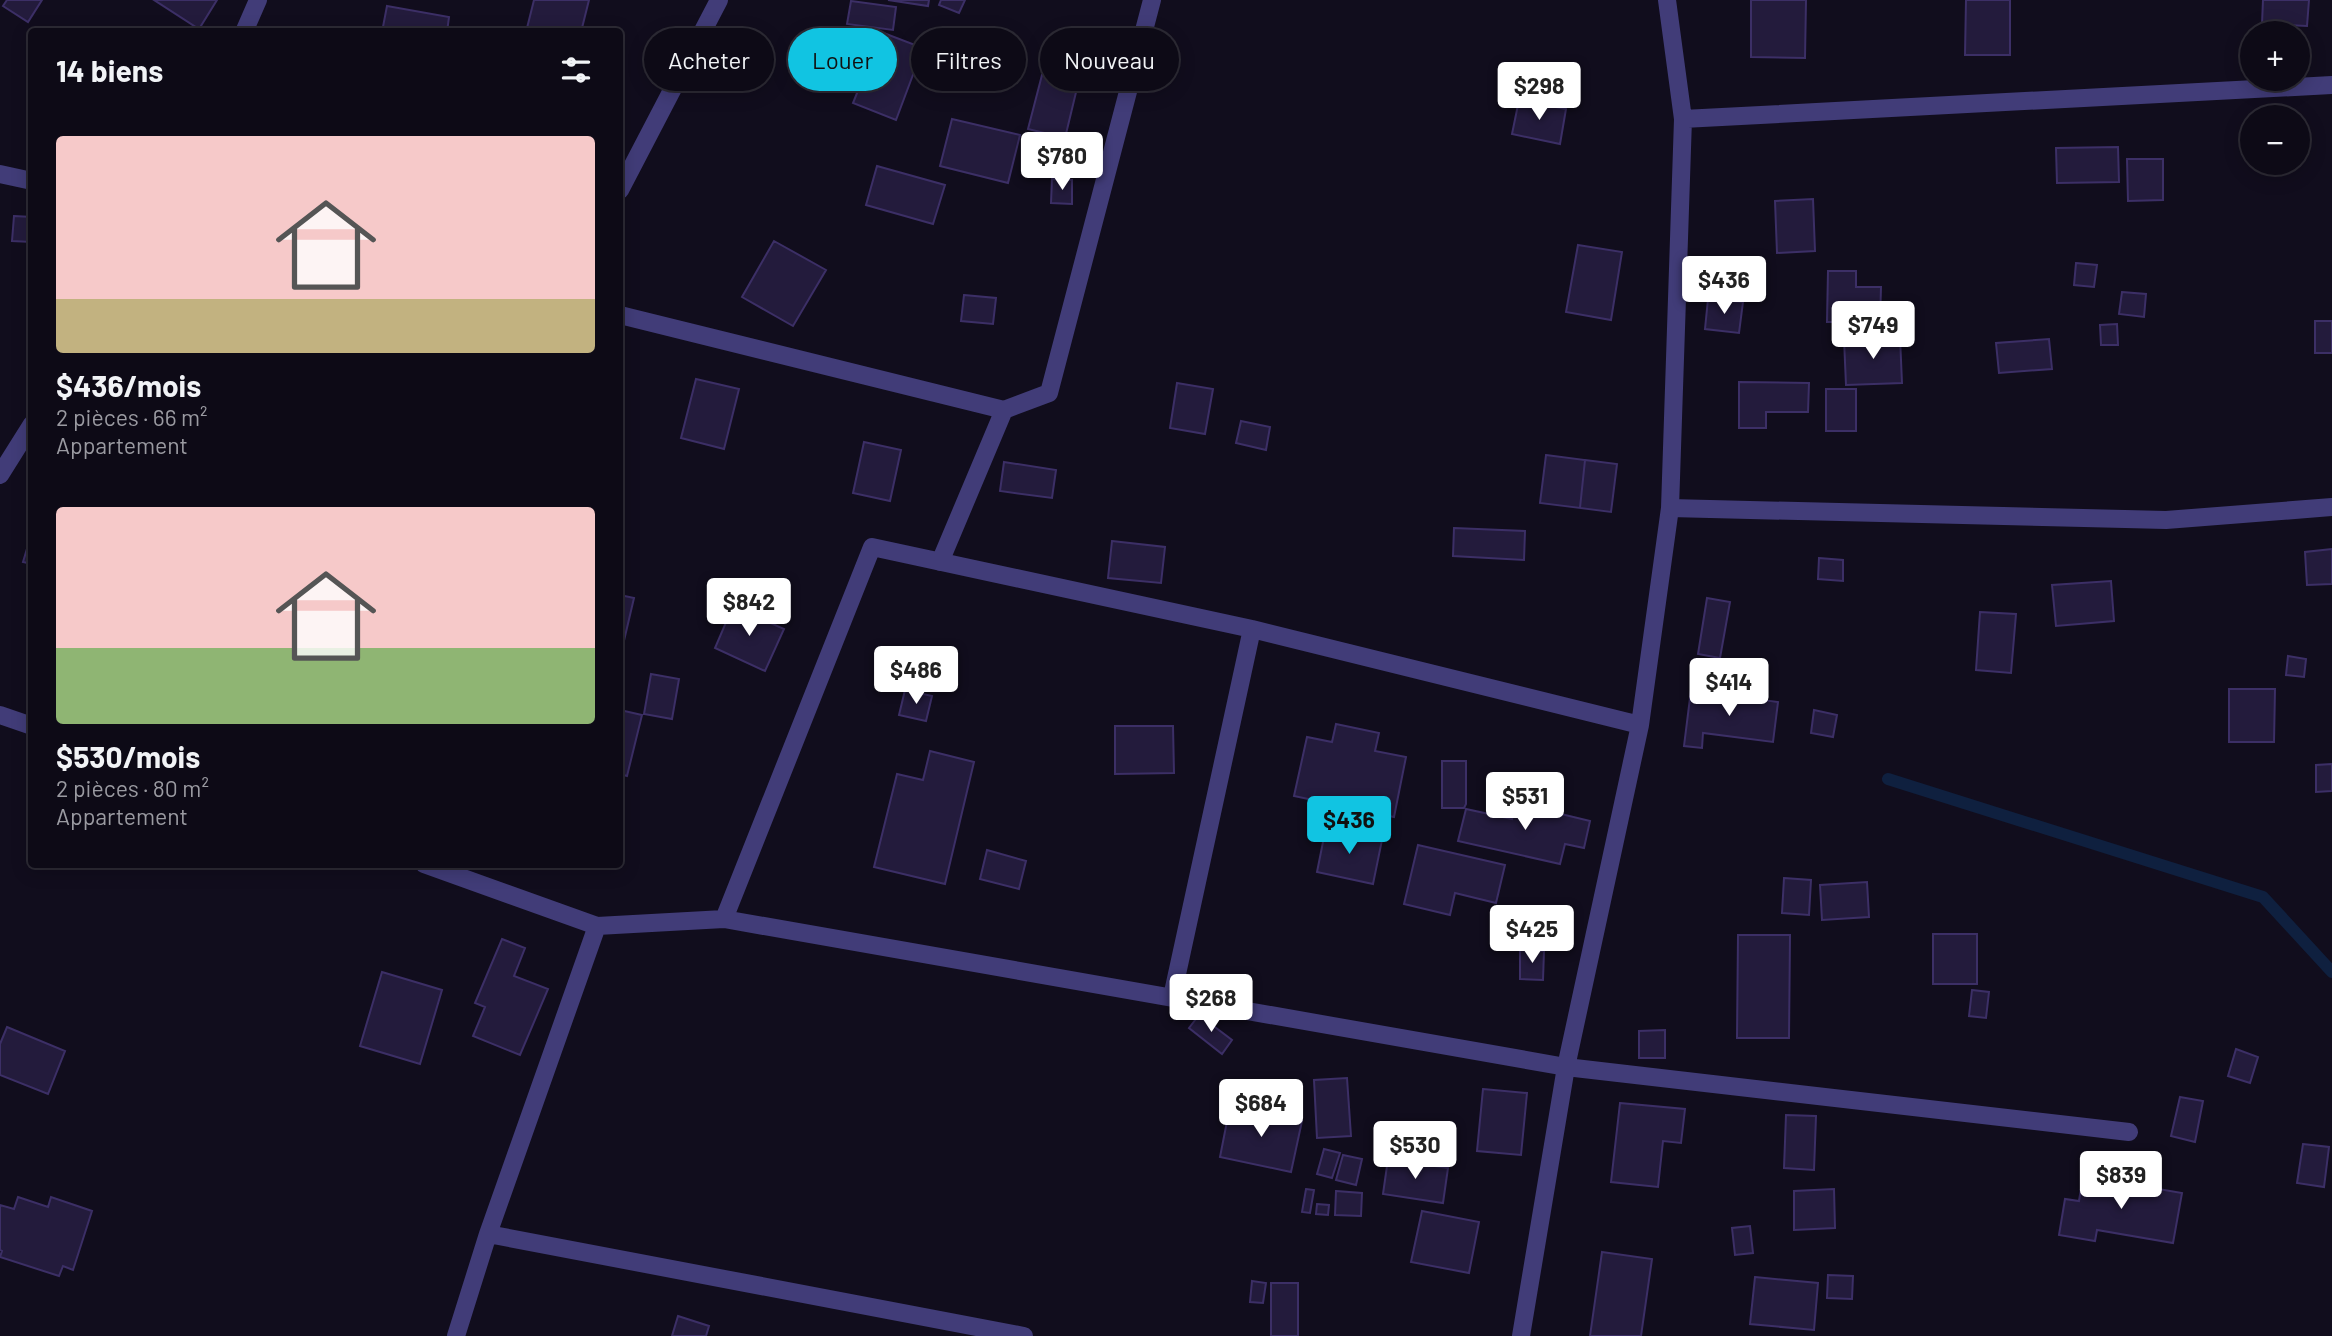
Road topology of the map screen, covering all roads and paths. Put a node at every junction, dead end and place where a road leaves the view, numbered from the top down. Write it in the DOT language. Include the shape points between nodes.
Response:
graph roads {
  1 [pos="258,0"];
  2 [pos="719,0"];
  3 [pos="1152,0"];
  4 [pos="1667,0"];
  5 [pos="246,28"];
  6 [pos="2332,85"];
  7 [pos="1683,119"];
  8 [pos="0,174"];
  9 [pos="28,180"];
  10 [pos="623,184"];
  11 [pos="623,316"];
  12 [pos="1004,410"];
  13 [pos="28,430"];
  14 [pos="0,475"];
  15 [pos="2332,507"];
  16 [pos="1670,508"];
  17 [pos="940,562"];
  18 [pos="1252,629"];
  19 [pos="0,715"];
  20 [pos="28,725"];
  21 [pos="1640,725"];
  22 [pos="435,868"];
  23 [pos="724,919"];
  24 [pos="597,926"];
  25 [pos="1172,997"];
  26 [pos="1566,1067"];
  27 [pos="2129,1132"];
  28 [pos="488,1234"];
  29 [pos="456,1336"];
  30 [pos="1024,1336"];
  31 [pos="1521,1336"];
  1 -- 5 [label="street"];
  2 -- 10 [label="street"];
  3 -- 12 [label="street" via="1049,393"];
  4 -- 7 [label="street"];
  6 -- 7 [label="street"];
  7 -- 16 [label="street"];
  8 -- 9 [label="street"];
  11 -- 12 [label="street"];
  12 -- 17 [label="street"];
  13 -- 14 [label="street"];
  15 -- 16 [label="street" via="2166,520"];
  16 -- 21 [label="street"];
  17 -- 18 [label="street"];
  17 -- 23 [label="street" via="872,547"];
  18 -- 21 [label="street"];
  18 -- 25 [label="street"];
  19 -- 20 [label="street"];
  21 -- 26 [label="street"];
  22 -- 24 [label="street"];
  23 -- 24 [label="street"];
  23 -- 25 [label="street"];
  24 -- 28 [label="street"];
  25 -- 26 [label="street"];
  26 -- 27 [label="street"];
  26 -- 31 [label="street"];
  28 -- 29 [label="street"];
  28 -- 30 [label="street"];
}
